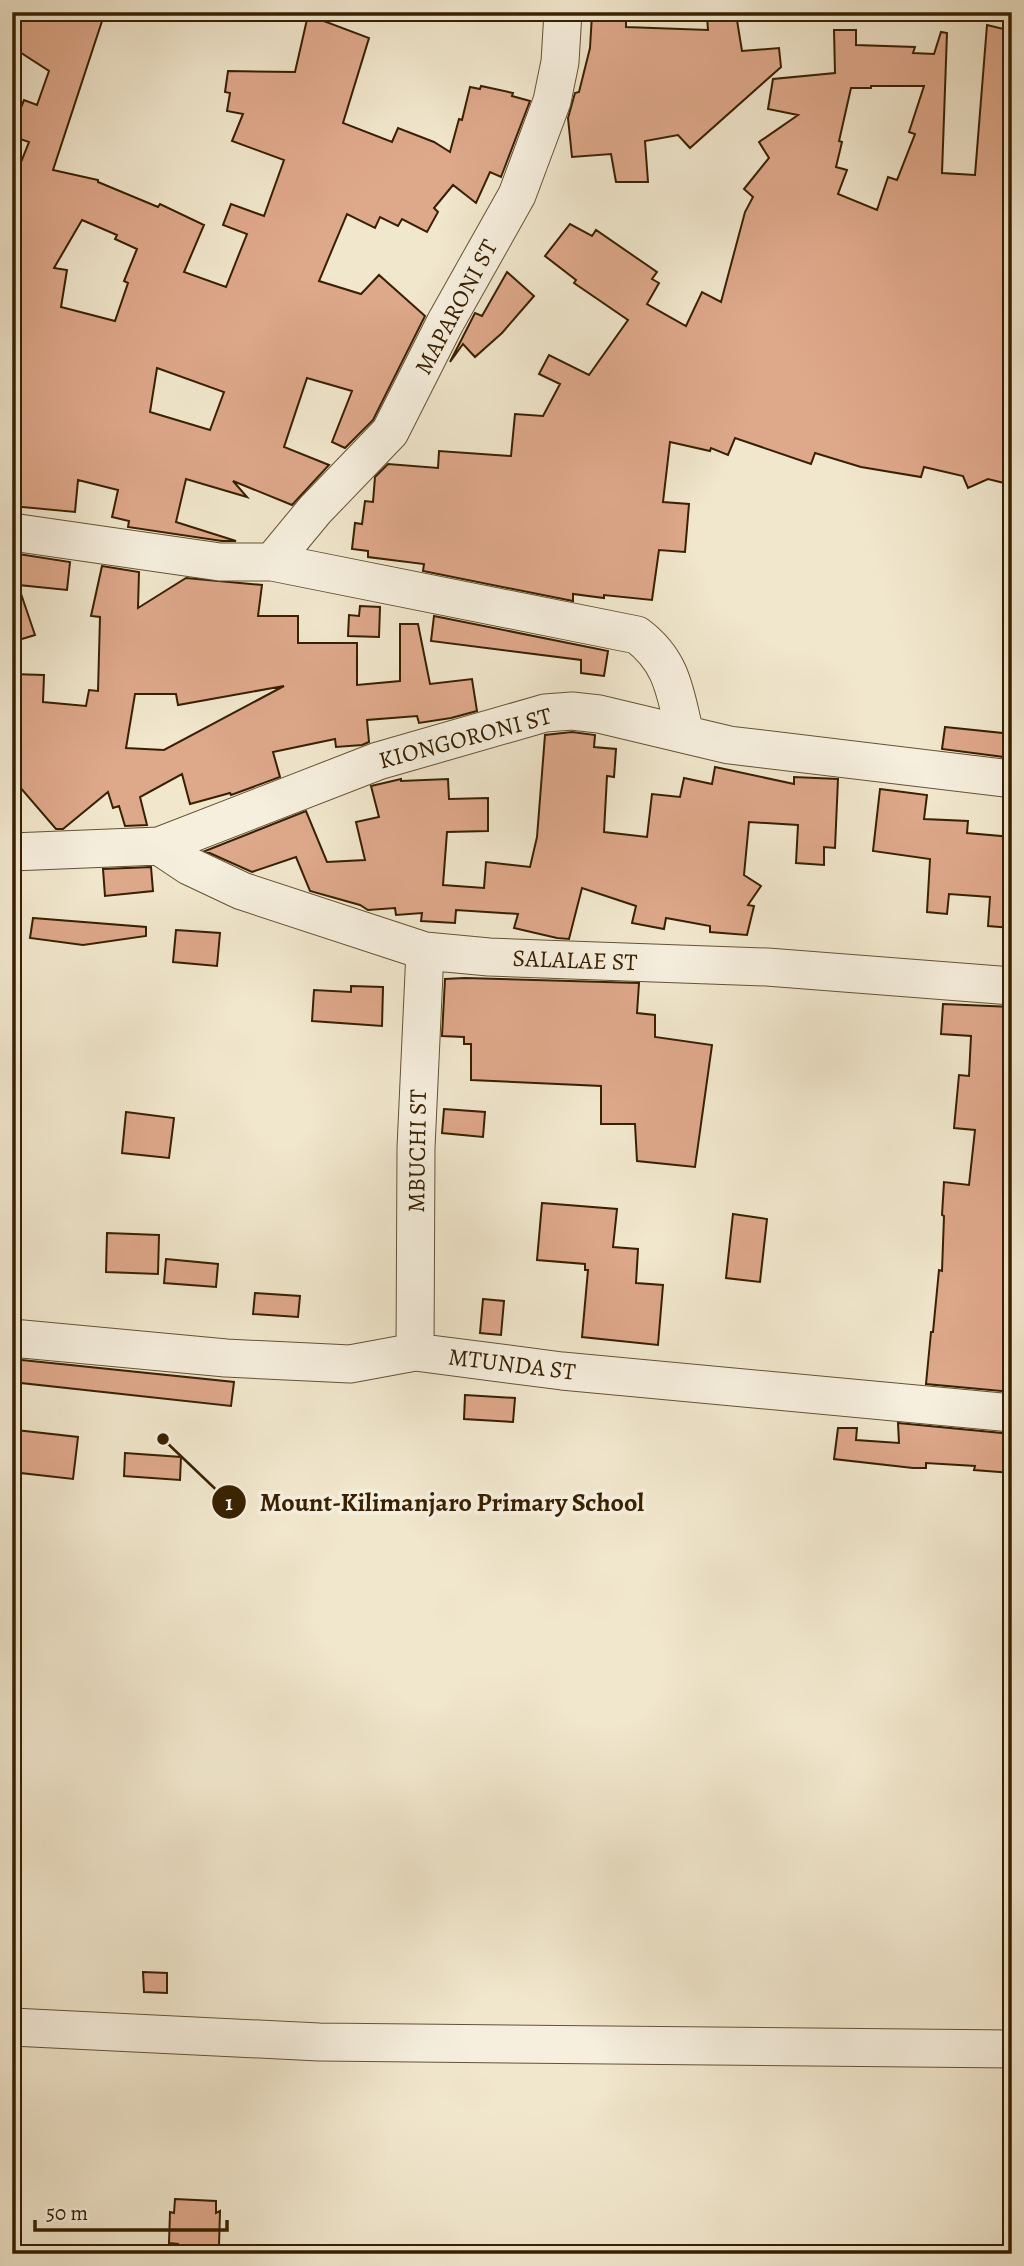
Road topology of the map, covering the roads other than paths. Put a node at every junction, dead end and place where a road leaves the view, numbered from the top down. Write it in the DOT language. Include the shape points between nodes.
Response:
graph roads {
  1 [pos="563,12"];
  2 [pos="12,532"];
  3 [pos="272,562"];
  4 [pos="685,734"];
  5 [pos="1012,779"];
  6 [pos="159,846"];
  7 [pos="12,852"];
  8 [pos="425,951"];
  9 [pos="1012,986"];
  10 [pos="12,1338"];
  11 [pos="415,1352"];
  12 [pos="1012,1413"];
  13 [pos="12,2027"];
  14 [pos="1012,2049"];
  1 -- 3 [label="street, MAPARONI ST" via="552,101 517,195 390,432"];
  2 -- 3 [label="street" via="220,562"];
  3 -- 4 [label="street" via="637,635 664,663"];
  4 -- 5 [label="street, KIONGORONI ST" via="729,745"];
  4 -- 6 [label="street, KIONGORONI ST" via="599,714 545,713 379,761"];
  6 -- 7 [label="street, KIONGORONI ST"];
  6 -- 8 [label="street, SALALAE ST" via="242,891"];
  8 -- 9 [label="street, SALALAE ST" via="767,967"];
  8 -- 11 [label="street, MBUCHI ST" via="416,1148"];
  10 -- 11 [label="street, MTUNDA ST" via="226,1358 350,1364"];
  11 -- 12 [label="street, MTUNDA ST" via="562,1371"];
  13 -- 14 [label="street" via="319,2042"];
}
